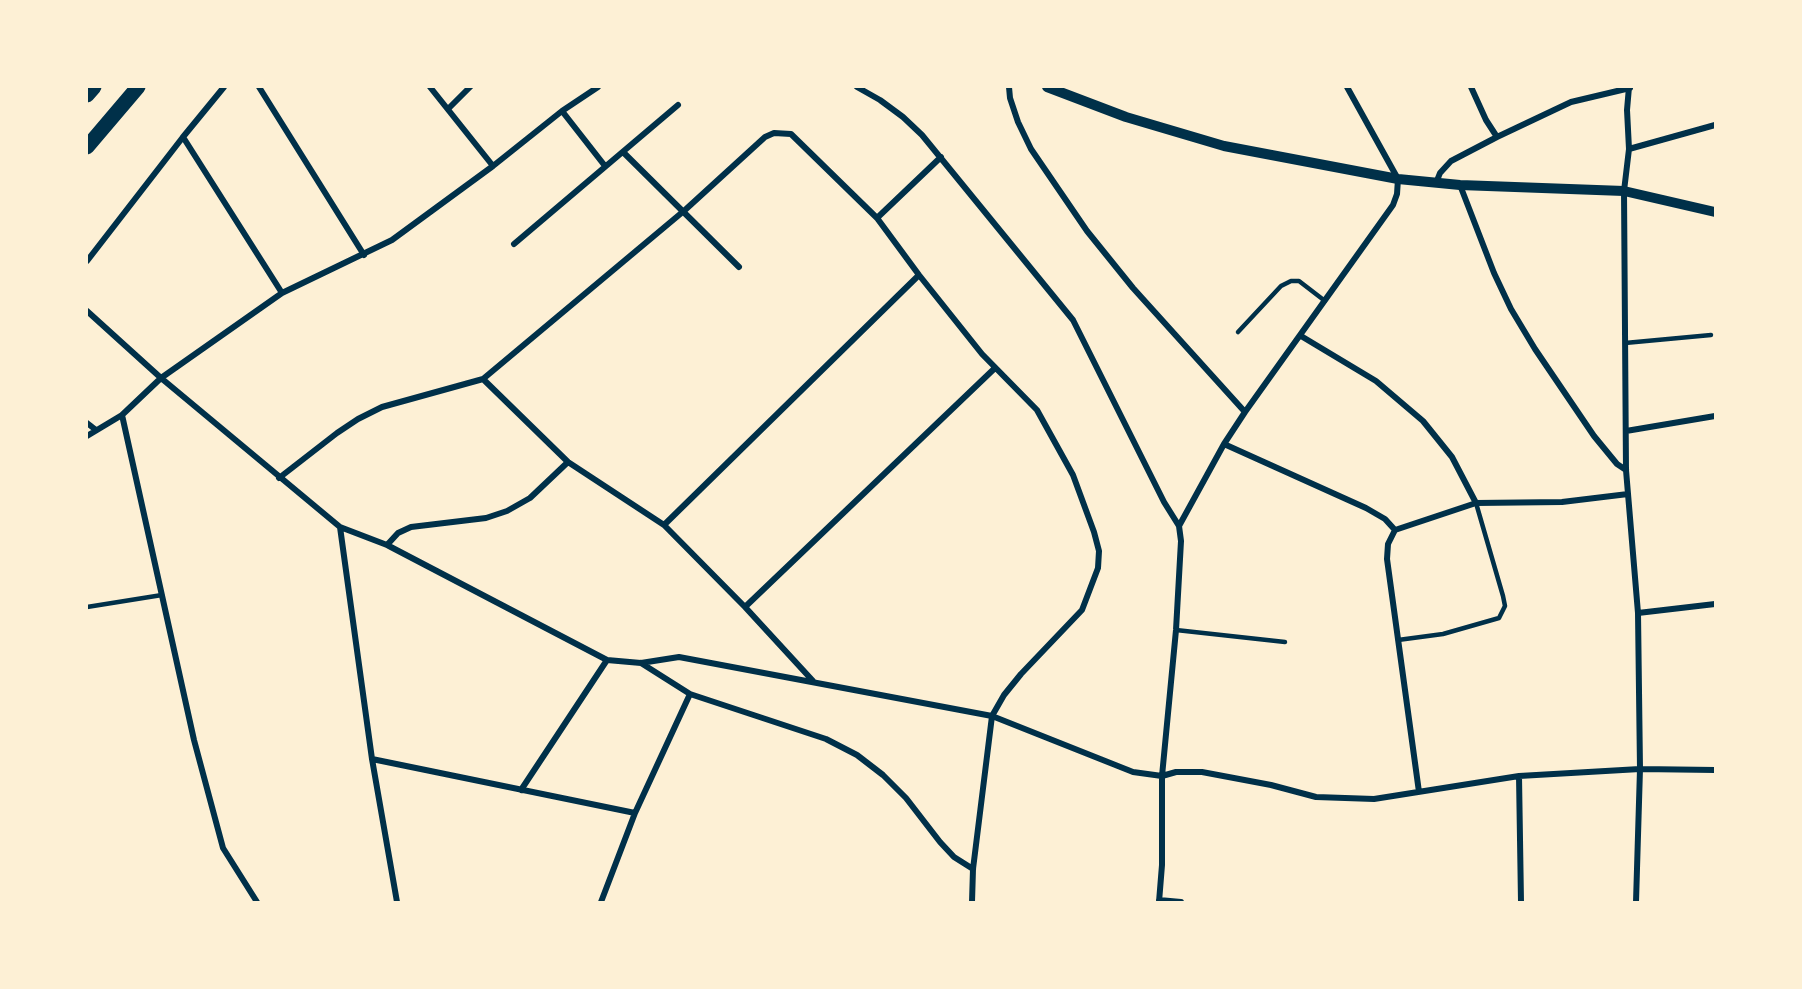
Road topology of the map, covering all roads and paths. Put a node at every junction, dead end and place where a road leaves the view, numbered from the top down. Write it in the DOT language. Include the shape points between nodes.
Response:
graph roads {
  1 [pos="94,87"];
  2 [pos="138,87"];
  3 [pos="224,87"];
  4 [pos="259,87"];
  5 [pos="430,87"];
  6 [pos="470,87"];
  7 [pos="598,87"];
  8 [pos="857,87"];
  9 [pos="1009,87"];
  10 [pos="1047,87"];
  11 [pos="1347,87"];
  12 [pos="1471,87"];
  13 [pos="1630,87"];
  14 [pos="87,95"];
  15 [pos="678,105"];
  16 [pos="447,109"];
  17 [pos="562,111"];
  18 [pos="1715,124"];
  19 [pos="183,137"];
  20 [pos="1497,137"];
  21 [pos="87,147"];
  22 [pos="1629,149"];
  23 [pos="623,152"];
  24 [pos="941,157"];
  25 [pos="494,166"];
  26 [pos="605,166"];
  27 [pos="1398,179"];
  28 [pos="1436,183"];
  29 [pos="1460,185"];
  30 [pos="1624,191"];
  31 [pos="683,212"];
  32 [pos="1715,212"];
  33 [pos="877,218"];
  34 [pos="514,244"];
  35 [pos="364,255"];
  36 [pos="87,261"];
  37 [pos="739,267"];
  38 [pos="919,275"];
  39 [pos="282,293"];
  40 [pos="1325,302"];
  41 [pos="87,311"];
  42 [pos="1238,332"];
  43 [pos="1711,335"];
  44 [pos="1301,336"];
  45 [pos="1625,342"];
  46 [pos="995,368"];
  47 [pos="161,378"];
  48 [pos="483,379"];
  49 [pos="1245,412"];
  50 [pos="122,415"];
  51 [pos="1715,416"];
  52 [pos="87,423"];
  53 [pos="96,430"];
  54 [pos="1626,431"];
  55 [pos="87,436"];
  56 [pos="1224,444"];
  57 [pos="568,462"];
  58 [pos="1626,470"];
  59 [pos="279,478"];
  60 [pos="1628,494"];
  61 [pos="1476,503"];
  62 [pos="664,525"];
  63 [pos="1179,526"];
  64 [pos="340,527"];
  65 [pos="1395,530"];
  66 [pos="387,545"];
  67 [pos="162,595"];
  68 [pos="1715,604"];
  69 [pos="87,607"];
  70 [pos="745,607"];
  71 [pos="1638,613"];
  72 [pos="1176,630"];
  73 [pos="1398,640"];
  74 [pos="1284,642"];
  75 [pos="607,660"];
  76 [pos="641,663"];
  77 [pos="813,681"];
  78 [pos="690,694"];
  79 [pos="992,716"];
  80 [pos="372,759"];
  81 [pos="1640,769"];
  82 [pos="1715,770"];
  83 [pos="1162,776"];
  84 [pos="1519,776"];
  85 [pos="521,790"];
  86 [pos="1419,792"];
  87 [pos="635,813"];
  88 [pos="973,869"];
  89 [pos="1159,901"];
  90 [pos="257,902"];
  91 [pos="397,902"];
  92 [pos="601,902"];
  93 [pos="972,902"];
  94 [pos="1181,902"];
  95 [pos="1521,902"];
  96 [pos="1636,902"];
  1 -- 14 [label="main road"];
  2 -- 21 [label="main road"];
  3 -- 19 [label="street"];
  4 -- 35 [label="street"];
  5 -- 16 [label="street"];
  6 -- 16 [label="street"];
  7 -- 17 [label="street"];
  8 -- 24 [label="street" via="903,117"];
  9 -- 49 [label="street" via="1018,122 1031,149 1087,231"];
  10 -- 27 [label="street" via="1126,117 1224,146"];
  11 -- 27 [label="street"];
  12 -- 20 [label="street"];
  13 -- 20 [label="street" via="1571,102"];
  13 -- 22 [label="street"];
  15 -- 23 [label="street"];
  16 -- 25 [label="street"];
  17 -- 25 [label="street"];
  17 -- 26 [label="street"];
  18 -- 22 [label="street"];
  19 -- 36 [label="street"];
  19 -- 39 [label="street"];
  20 -- 28 [label="street" via="1451,161"];
  22 -- 30 [label="street"];
  23 -- 26 [label="street"];
  23 -- 31 [label="street"];
  24 -- 33 [label="street"];
  24 -- 63 [label="street" via="1074,320"];
  25 -- 35 [label="street" via="392,240"];
  26 -- 34 [label="street"];
  27 -- 28 [label="street"];
  27 -- 40 [label="street" via="1393,205"];
  28 -- 29 [label="street"];
  29 -- 30 [label="street"];
  29 -- 58 [label="street" via="1511,309 1594,436"];
  30 -- 32 [label="street"];
  30 -- 45 [label="street"];
  31 -- 33 [label="street" via="765,137 781,132 798,140"];
  31 -- 37 [label="street"];
  31 -- 48 [label="street"];
  33 -- 38 [label="street"];
  35 -- 39 [label="street"];
  38 -- 46 [label="street"];
  38 -- 62 [label="street"];
  39 -- 47 [label="street"];
  40 -- 42 [label="lane" via="1299,281 1291,281 1281,286"];
  40 -- 44 [label="street"];
  41 -- 47 [label="street"];
  43 -- 45 [label="lane"];
  44 -- 49 [label="street"];
  44 -- 61 [label="street" via="1376,381 1423,421 1452,457"];
  45 -- 54 [label="street"];
  46 -- 70 [label="street"];
  46 -- 79 [label="street" via="1037,410 1073,475 1099,551 1098,568 1082,610 1004,695"];
  47 -- 50 [label="street"];
  47 -- 59 [label="street"];
  48 -- 57 [label="street"];
  48 -- 59 [label="street" via="382,407 337,433"];
  49 -- 56 [label="street"];
  50 -- 53 [label="street"];
  50 -- 67 [label="street"];
  51 -- 54 [label="street"];
  52 -- 53 [label="street"];
  53 -- 55 [label="street"];
  54 -- 58 [label="street"];
  56 -- 63 [label="street"];
  56 -- 65 [label="street" via="1366,508"];
  57 -- 62 [label="street"];
  57 -- 66 [label="street" via="530,498 507,511 486,518 411,527"];
  58 -- 60 [label="street"];
  59 -- 64 [label="street"];
  60 -- 61 [label="street" via="1562,502"];
  60 -- 71 [label="street"];
  61 -- 65 [label="street"];
  61 -- 73 [label="lane" via="1505,606 1498,618 1443,634"];
  62 -- 70 [label="street"];
  63 -- 72 [label="street"];
  64 -- 66 [label="street"];
  64 -- 80 [label="street"];
  65 -- 73 [label="street" via="1388,544 1387,559"];
  66 -- 75 [label="street"];
  67 -- 69 [label="lane"];
  67 -- 90 [label="street" via="223,848"];
  68 -- 71 [label="street"];
  70 -- 77 [label="street"];
  71 -- 81 [label="street"];
  72 -- 74 [label="lane"];
  72 -- 83 [label="street"];
  73 -- 86 [label="street"];
  75 -- 76 [label="street"];
  75 -- 85 [label="street"];
  76 -- 77 [label="street" via="679,657"];
  76 -- 78 [label="street"];
  77 -- 79 [label="street"];
  78 -- 87 [label="street"];
  78 -- 88 [label="street" via="826,739 857,755 906,798 954,857"];
  79 -- 83 [label="street" via="1133,771"];
  79 -- 88 [label="street"];
  80 -- 85 [label="street"];
  80 -- 91 [label="street"];
  81 -- 82 [label="street"];
  81 -- 84 [label="street"];
  81 -- 96 [label="street"];
  83 -- 86 [label="street" via="1202,772 1316,797 1347,799"];
  83 -- 89 [label="street"];
  84 -- 86 [label="street"];
  84 -- 95 [label="street"];
  85 -- 87 [label="street"];
  87 -- 92 [label="street"];
  88 -- 93 [label="street"];
  89 -- 94 [label="street"];
}
